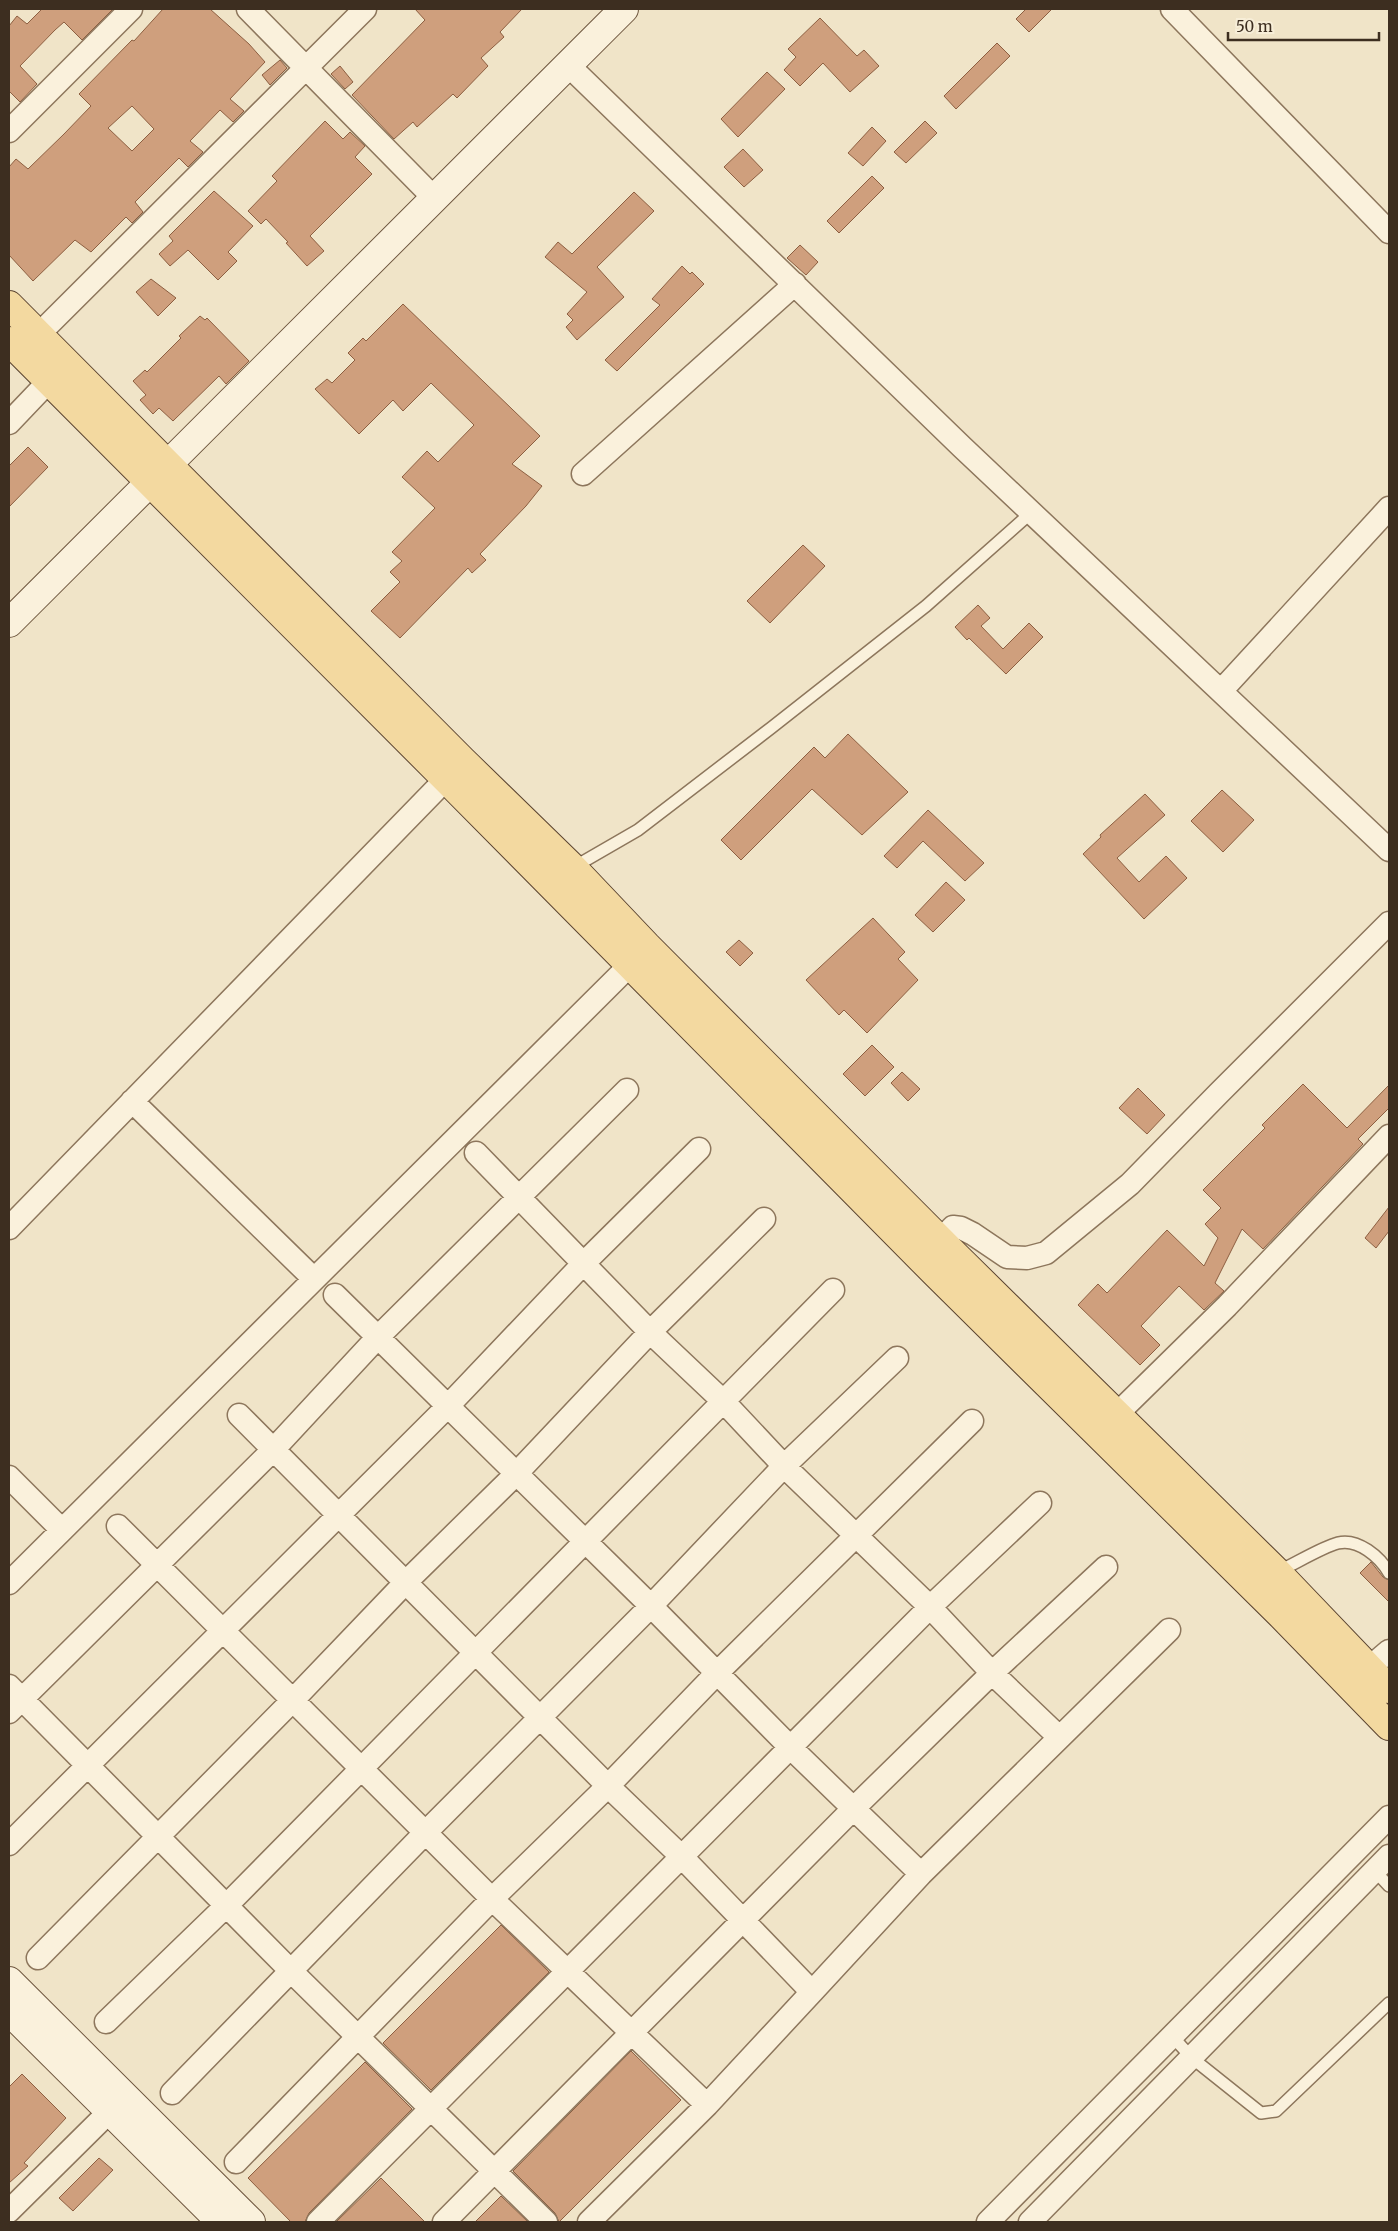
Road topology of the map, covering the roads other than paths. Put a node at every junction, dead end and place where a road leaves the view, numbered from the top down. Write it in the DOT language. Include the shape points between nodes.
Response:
graph roads {
  1 [pos="131,9"];
  2 [pos="248,9"];
  3 [pos="365,9"];
  4 [pos="624,9"];
  5 [pos="1172,9"];
  6 [pos="568,65"];
  7 [pos="306,68"];
  8 [pos="9,131"];
  9 [pos="435,199"];
  10 [pos="1389,232"];
  11 [pos="795,284"];
  12 [pos="9,305"];
  13 [pos="38,335"];
  14 [pos="9,341"];
  15 [pos="49,382"];
  16 [pos="9,423"];
  17 [pos="158,473"];
  18 [pos="583,474"];
  19 [pos="1389,508"];
  20 [pos="1032,512"];
  21 [pos="9,623"];
  22 [pos="1221,691"];
  23 [pos="446,779"];
  24 [pos="1389,850"];
  25 [pos="573,868"];
  26 [pos="1389,923"];
  27 [pos="630,965"];
  28 [pos="627,1090"];
  29 [pos="132,1102"];
  30 [pos="1389,1136"];
  31 [pos="699,1149"];
  32 [pos="476,1153"];
  33 [pos="520,1198"];
  34 [pos="764,1218"];
  35 [pos="9,1228"];
  36 [pos="940,1239"];
  37 [pos="921,1260"];
  38 [pos="583,1264"];
  39 [pos="314,1279"];
  40 [pos="833,1290"];
  41 [pos="335,1295"];
  42 [pos="650,1332"];
  43 [pos="377,1338"];
  44 [pos="897,1358"];
  45 [pos="724,1402"];
  46 [pos="447,1407"];
  47 [pos="1117,1414"];
  48 [pos="239,1416"];
  49 [pos="972,1422"];
  50 [pos="273,1450"];
  51 [pos="784,1466"];
  52 [pos="516,1474"];
  53 [pos="9,1477"];
  54 [pos="1040,1503"];
  55 [pos="338,1516"];
  56 [pos="118,1526"];
  57 [pos="62,1530"];
  58 [pos="857,1537"];
  59 [pos="585,1541"];
  60 [pos="156,1564"];
  61 [pos="1106,1567"];
  62 [pos="1277,1572"];
  63 [pos="1389,1573"];
  64 [pos="9,1583"];
  65 [pos="406,1583"];
  66 [pos="651,1606"];
  67 [pos="930,1607"];
  68 [pos="223,1630"];
  69 [pos="1168,1630"];
  70 [pos="476,1654"];
  71 [pos="1379,1659"];
  72 [pos="717,1673"];
  73 [pos="992,1673"];
  74 [pos="1389,1689"];
  75 [pos="13,1699"];
  76 [pos="293,1700"];
  77 [pos="539,1717"];
  78 [pos="1389,1726"];
  79 [pos="1059,1737"];
  80 [pos="790,1747"];
  81 [pos="87,1766"];
  82 [pos="361,1768"];
  83 [pos="608,1786"];
  84 [pos="853,1809"];
  85 [pos="1389,1816"];
  86 [pos="426,1832"];
  87 [pos="159,1837"];
  88 [pos="9,1844"];
  89 [pos="682,1856"];
  90 [pos="1385,1871"];
  91 [pos="921,1874"];
  92 [pos="492,1899"];
  93 [pos="227,1905"];
  94 [pos="743,1919"];
  95 [pos="38,1958"];
  96 [pos="291,1971"];
  97 [pos="569,1972"];
  98 [pos="9,1981"];
  99 [pos="812,1992"];
  100 [pos="1389,2003"];
  101 [pos="9,2011"];
  102 [pos="106,2022"];
  103 [pos="38,2025"];
  104 [pos="633,2032"];
  105 [pos="1172,2036"];
  106 [pos="359,2038"];
  107 [pos="1192,2058"];
  108 [pos="172,2093"];
  109 [pos="707,2105"];
  110 [pos="431,2108"];
  111 [pos="110,2112"];
  112 [pos="236,2162"];
  113 [pos="494,2172"];
  114 [pos="9,2211"];
  115 [pos="221,2222"];
  116 [pos="252,2222"];
  117 [pos="318,2222"];
  118 [pos="444,2222"];
  119 [pos="546,2222"];
  120 [pos="589,2222"];
  121 [pos="988,2222"];
  122 [pos="1030,2222"];
  1 -- 8 [label="street"];
  2 -- 7 [label="street"];
  3 -- 7 [label="street"];
  4 -- 6 [label="street"];
  5 -- 10 [label="street"];
  6 -- 9 [label="street"];
  6 -- 11 [label="street"];
  7 -- 9 [label="street"];
  7 -- 13 [label="street"];
  9 -- 17 [label="street"];
  11 -- 18 [label="street"];
  11 -- 20 [label="street"];
  12 -- 13 [label="main road"];
  13 -- 17 [label="main road"];
  14 -- 15 [label="main road"];
  15 -- 16 [label="street"];
  15 -- 17 [label="main road"];
  17 -- 21 [label="street"];
  17 -- 23 [label="main road"];
  17 -- 25 [label="main road"];
  19 -- 22 [label="street"];
  20 -- 22 [label="street"];
  20 -- 25 [label="lane" via="926,606 771,728 638,830"];
  22 -- 24 [label="street"];
  23 -- 27 [label="main road"];
  23 -- 29 [label="street"];
  25 -- 36 [label="main road"];
  26 -- 36 [label="street" via="1130,1184 1046,1253 1027,1258 1007,1256 961,1228 953,1227"];
  27 -- 37 [label="main road"];
  27 -- 39 [label="street"];
  28 -- 33 [label="street"];
  29 -- 35 [label="street"];
  29 -- 39 [label="street"];
  30 -- 47 [label="street"];
  31 -- 38 [label="street"];
  32 -- 33 [label="street"];
  33 -- 38 [label="street"];
  33 -- 43 [label="street"];
  34 -- 42 [label="street"];
  36 -- 37 [label="street"];
  36 -- 47 [label="main road"];
  37 -- 78 [label="main road"];
  38 -- 42 [label="street"];
  38 -- 46 [label="street"];
  39 -- 57 [label="street"];
  40 -- 45 [label="street"];
  41 -- 43 [label="street"];
  42 -- 45 [label="street"];
  42 -- 52 [label="street"];
  43 -- 46 [label="street"];
  43 -- 50 [label="street"];
  44 -- 51 [label="street"];
  45 -- 51 [label="street"];
  45 -- 59 [label="street"];
  46 -- 52 [label="street"];
  46 -- 55 [label="street"];
  47 -- 62 [label="main road"];
  48 -- 50 [label="street"];
  49 -- 58 [label="street"];
  50 -- 55 [label="street"];
  50 -- 60 [label="street"];
  51 -- 58 [label="street"];
  51 -- 66 [label="street"];
  52 -- 59 [label="street"];
  52 -- 65 [label="street"];
  53 -- 57 [label="street"];
  54 -- 67 [label="street"];
  55 -- 65 [label="street"];
  55 -- 68 [label="street"];
  56 -- 60 [label="street"];
  57 -- 64 [label="street"];
  58 -- 67 [label="street"];
  58 -- 72 [label="street"];
  59 -- 66 [label="street"];
  59 -- 70 [label="street"];
  60 -- 68 [label="street"];
  60 -- 75 [label="street"];
  61 -- 73 [label="street"];
  62 -- 63 [label="lane" via="1339,1543 1361,1545"];
  62 -- 71 [label="main road"];
  65 -- 70 [label="street"];
  65 -- 76 [label="street"];
  66 -- 72 [label="street"];
  66 -- 77 [label="street"];
  67 -- 73 [label="street"];
  67 -- 80 [label="street"];
  68 -- 76 [label="street"];
  68 -- 81 [label="street"];
  69 -- 79 [label="street"];
  70 -- 77 [label="street"];
  70 -- 82 [label="street"];
  71 -- 74 [label="main road"];
  72 -- 80 [label="street"];
  72 -- 83 [label="street"];
  73 -- 79 [label="street"];
  73 -- 84 [label="street"];
  75 -- 81 [label="street"];
  76 -- 82 [label="street"];
  76 -- 87 [label="street"];
  77 -- 83 [label="street"];
  77 -- 86 [label="street"];
  79 -- 91 [label="street"];
  80 -- 84 [label="street"];
  80 -- 89 [label="street"];
  81 -- 87 [label="street"];
  81 -- 88 [label="street"];
  82 -- 86 [label="street"];
  82 -- 93 [label="street"];
  83 -- 89 [label="street"];
  83 -- 92 [label="street"];
  84 -- 91 [label="street"];
  84 -- 94 [label="street"];
  85 -- 105 [label="street"];
  86 -- 92 [label="street"];
  86 -- 96 [label="street"];
  87 -- 93 [label="street"];
  87 -- 95 [label="street"];
  89 -- 94 [label="street"];
  89 -- 97 [label="street"];
  90 -- 107 [label="street"];
  91 -- 99 [label="street"];
  92 -- 97 [label="street"];
  92 -- 106 [label="street"];
  93 -- 96 [label="street"];
  93 -- 102 [label="street"];
  94 -- 99 [label="street"];
  94 -- 104 [label="street"];
  96 -- 106 [label="street"];
  96 -- 108 [label="street"];
  97 -- 104 [label="street"];
  97 -- 110 [label="street"];
  98 -- 103 [label="street"];
  99 -- 109 [label="street"];
  100 -- 107 [label="lane" via="1276,2111 1261,2113"];
  101 -- 103 [label="street"];
  103 -- 111 [label="street"];
  103 -- 116 [label="street"];
  104 -- 109 [label="street"];
  104 -- 113 [label="street"];
  105 -- 107 [label="lane"];
  105 -- 121 [label="street"];
  106 -- 110 [label="street"];
  106 -- 112 [label="street"];
  107 -- 122 [label="street"];
  109 -- 120 [label="street"];
  110 -- 113 [label="street"];
  110 -- 117 [label="street"];
  111 -- 114 [label="street"];
  111 -- 115 [label="street"];
  113 -- 118 [label="street"];
  113 -- 119 [label="street"];
}
